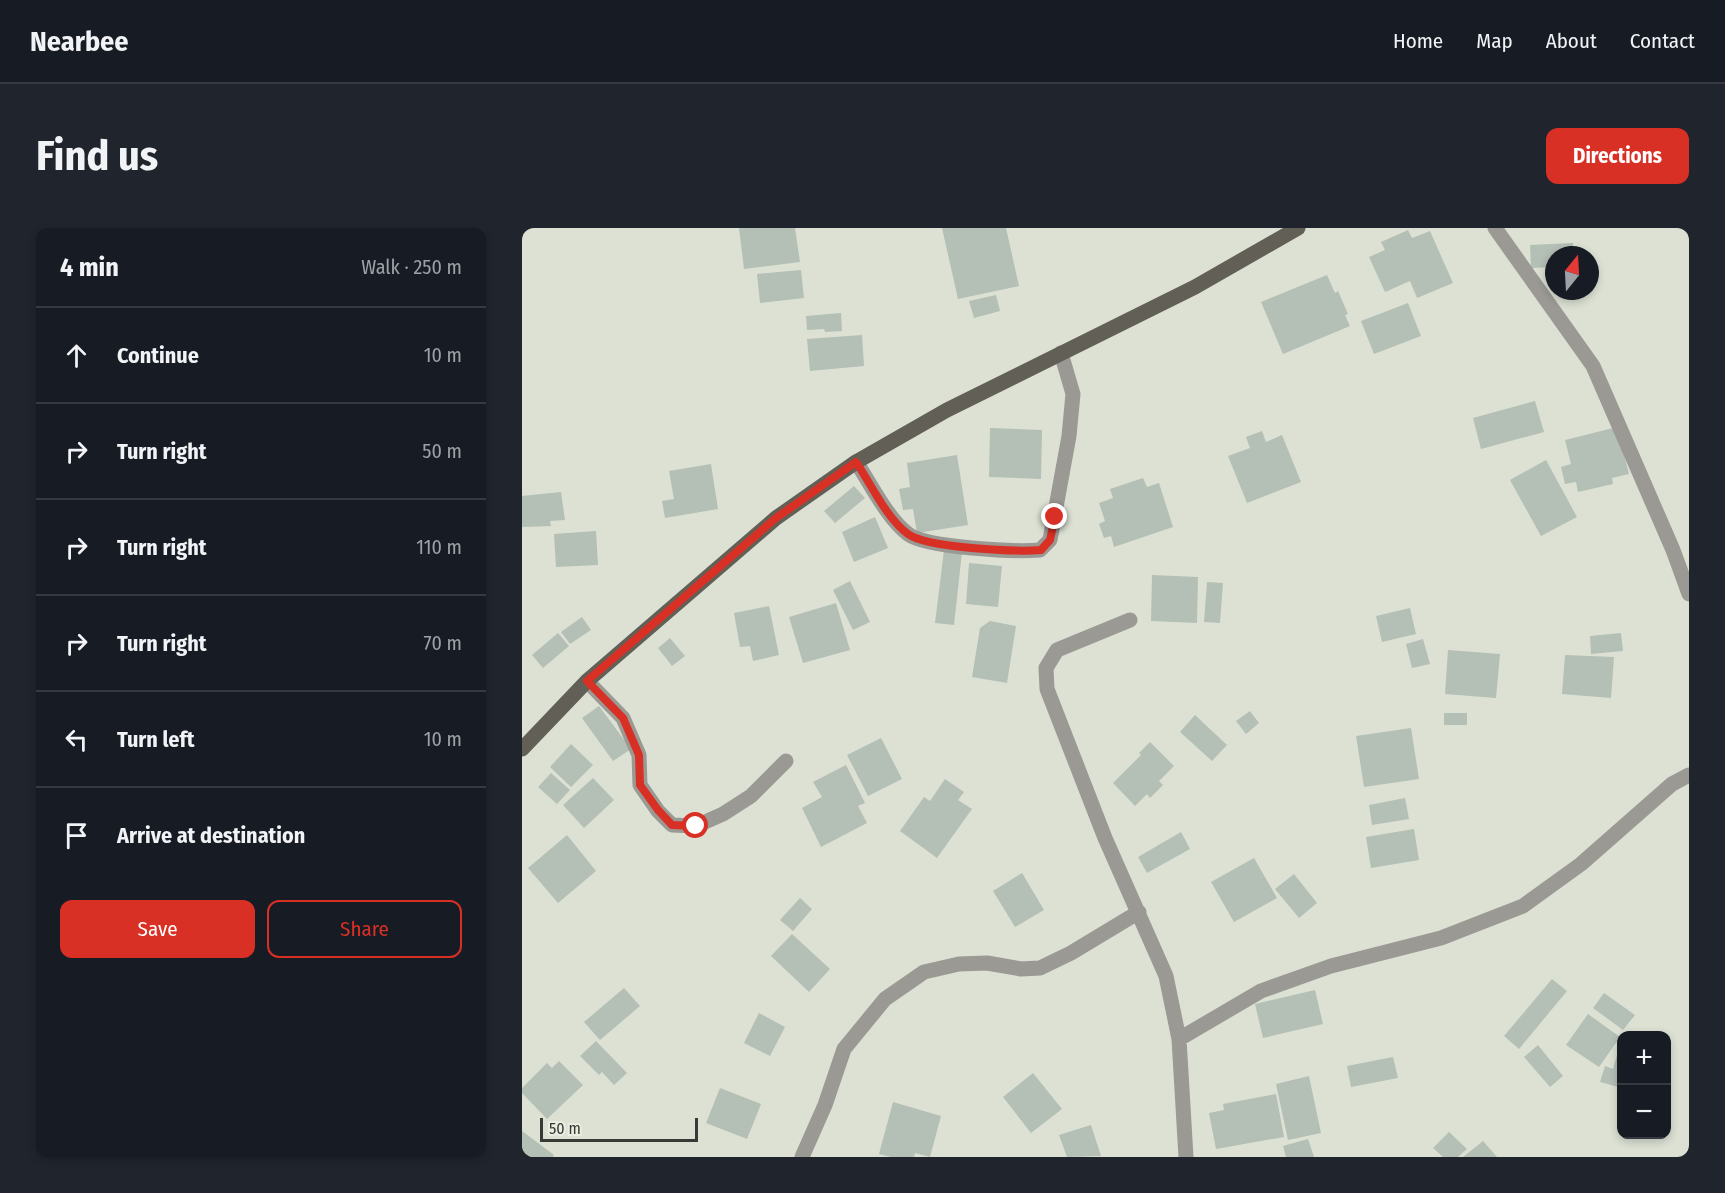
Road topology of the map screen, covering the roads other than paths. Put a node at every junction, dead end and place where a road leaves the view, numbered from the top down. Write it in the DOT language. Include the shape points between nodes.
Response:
graph roads {
  1 [pos="1298,228"];
  2 [pos="1495,228"];
  3 [pos="1061,352"];
  4 [pos="856,462"];
  5 [pos="1689,594"];
  6 [pos="1130,620"];
  7 [pos="587,681"];
  8 [pos="522,749"];
  9 [pos="786,761"];
  10 [pos="1689,775"];
  11 [pos="1139,912"];
  12 [pos="1179,1039"];
  13 [pos="802,1157"];
  14 [pos="1186,1157"];
  1 -- 3 [label="main road" via="1195,287"];
  2 -- 5 [label="street" via="1593,366"];
  3 -- 4 [label="main road"];
  3 -- 4 [label="street" via="1073,394 1069,436 1050,540 1041,550 1017,552 932,543 910,535 896,523"];
  4 -- 7 [label="main road" via="776,518"];
  6 -- 11 [label="street" via="1057,650 1046,668 1047,689 1105,838"];
  7 -- 8 [label="main road"];
  7 -- 9 [label="street" via="623,718 639,755 640,785 672,825 696,826 723,814 751,796"];
  10 -- 12 [label="street" via="1672,784 1581,864 1523,906 1441,938 1331,966 1262,991"];
  11 -- 12 [label="street" via="1166,976"];
  11 -- 13 [label="street" via="1040,968 959,964 924,972 885,999 844,1049"];
  12 -- 14 [label="street"];
}
